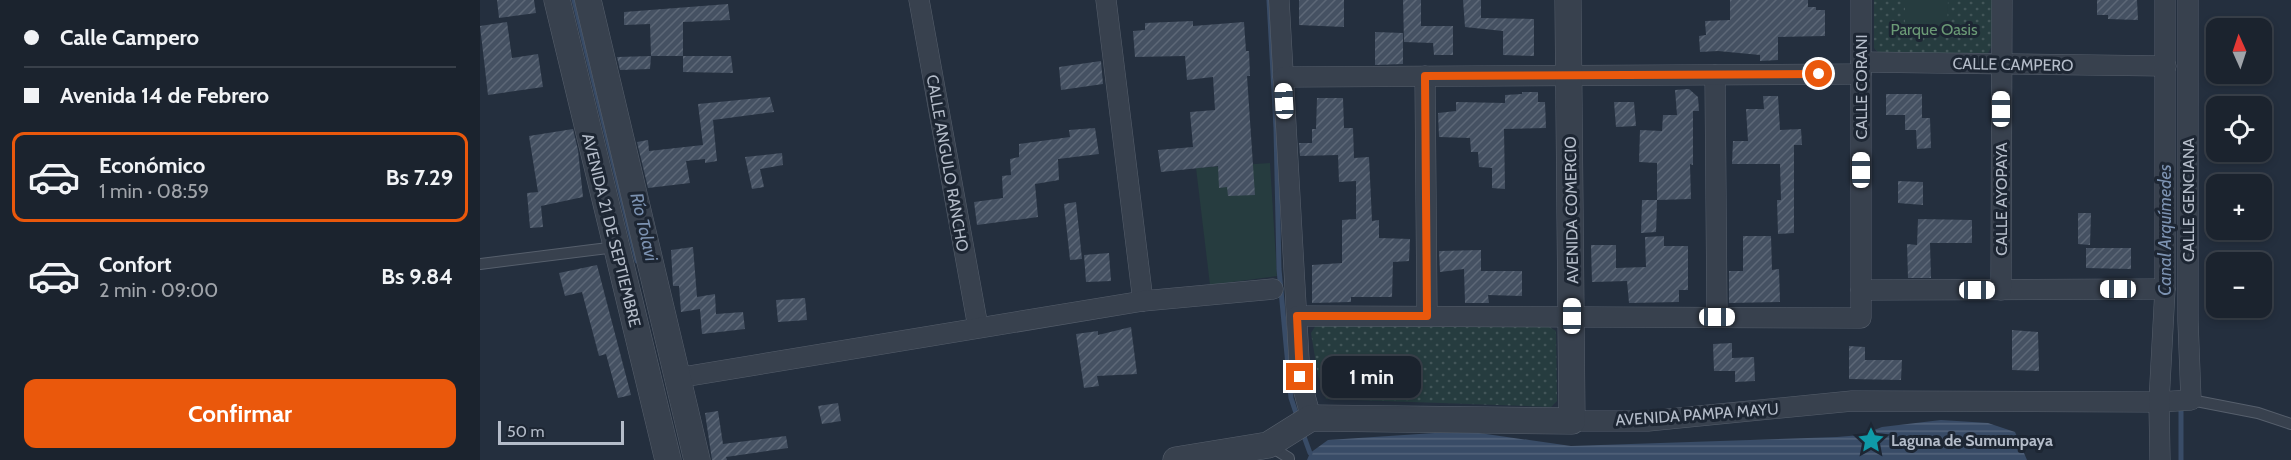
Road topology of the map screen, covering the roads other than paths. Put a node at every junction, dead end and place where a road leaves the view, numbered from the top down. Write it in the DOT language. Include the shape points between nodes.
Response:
graph roads {
  1 [pos="556,0"];
  2 [pos="588,0"];
  3 [pos="919,0"];
  4 [pos="1106,0"];
  5 [pos="1279,0"];
  6 [pos="1568,0"];
  7 [pos="1861,0"];
  8 [pos="2002,0"];
  9 [pos="2165,0"];
  10 [pos="2188,0"];
  11 [pos="2002,63"];
  12 [pos="2166,66"];
  13 [pos="1861,68"];
  14 [pos="1715,75"];
  15 [pos="1425,76"];
  16 [pos="1569,76"];
  17 [pos="1283,77"];
  18 [pos="617,247"];
  19 [pos="480,264"];
  20 [pos="1273,289"];
  21 [pos="2165,289"];
  22 [pos="1861,290"];
  23 [pos="2001,290"];
  24 [pos="1143,301"];
  25 [pos="1297,316"];
  26 [pos="1427,316"];
  27 [pos="1572,316"];
  28 [pos="1717,317"];
  29 [pos="978,327"];
  30 [pos="677,378"];
  31 [pos="2174,401"];
  32 [pos="1311,418"];
  33 [pos="1572,421"];
  34 [pos="2291,424"];
  35 [pos="1268,445"];
  36 [pos="668,460"];
  37 [pos="697,460"];
  38 [pos="1176,460"];
  39 [pos="1289,460"];
  40 [pos="2160,460"];
  1 -- 18 [label="street, AVENIDA 21 DE SEPTIEMBRE"];
  2 -- 30 [label="street, AVENIDA 21 DE SEPTIEMBRE"];
  3 -- 29 [label="street, CALLE ANGULO RANCHO"];
  4 -- 24 [label="street"];
  5 -- 17 [label="street"];
  6 -- 16 [label="street, AVENIDA COMERCIO"];
  7 -- 13 [label="street, CALLE CORANI"];
  8 -- 11 [label="street, CALLE AYOPAYA"];
  9 -- 12 [label="street, CALLE GENCIANA"];
  10 -- 31 [label="street, CALLE GENCIANA" via="2188,321"];
  11 -- 12 [label="street, CALLE CAMPERO"];
  11 -- 13 [label="street, CALLE CAMPERO"];
  11 -- 23 [label="street, CALLE AYOPAYA"];
  12 -- 21 [label="street, CALLE GENCIANA"];
  13 -- 14 [label="street, CALLE CAMPERO"];
  13 -- 22 [label="street, CALLE CORANI"];
  14 -- 16 [label="street, CALLE CAMPERO"];
  14 -- 28 [label="street"];
  15 -- 16 [label="street, CALLE CAMPERO"];
  15 -- 17 [label="street, CALLE CAMPERO"];
  15 -- 26 [label="street"];
  16 -- 27 [label="street, AVENIDA COMERCIO"];
  17 -- 25 [label="street"];
  18 -- 19 [label="lane"];
  18 -- 36 [label="street, AVENIDA 21 DE SEPTIEMBRE"];
  20 -- 24 [label="street"];
  21 -- 23 [label="street"];
  21 -- 31 [label="street, CALLE GENCIANA"];
  22 -- 23 [label="street"];
  22 -- 28 [label="street, CALLE CORANI" via="1861,318"];
  24 -- 29 [label="street"];
  25 -- 26 [label="street"];
  25 -- 32 [label="street" via="1300,377"];
  26 -- 27 [label="street"];
  27 -- 28 [label="street"];
  27 -- 33 [label="street, AVENIDA COMERCIO"];
  29 -- 30 [label="street"];
  30 -- 37 [label="street, AVENIDA 21 DE SEPTIEMBRE"];
  31 -- 33 [label="street, AVENIDA PAMPA MAYU" via="1852,401 1648,421"];
  31 -- 34 [label="lane" via="2258,413"];
  31 -- 40 [label="street, CALLE GENCIANA"];
  32 -- 33 [label="street, AVENIDA PAMPA MAYU"];
  32 -- 35 [label="street"];
  35 -- 38 [label="street"];
  35 -- 39 [label="lane"];
}
